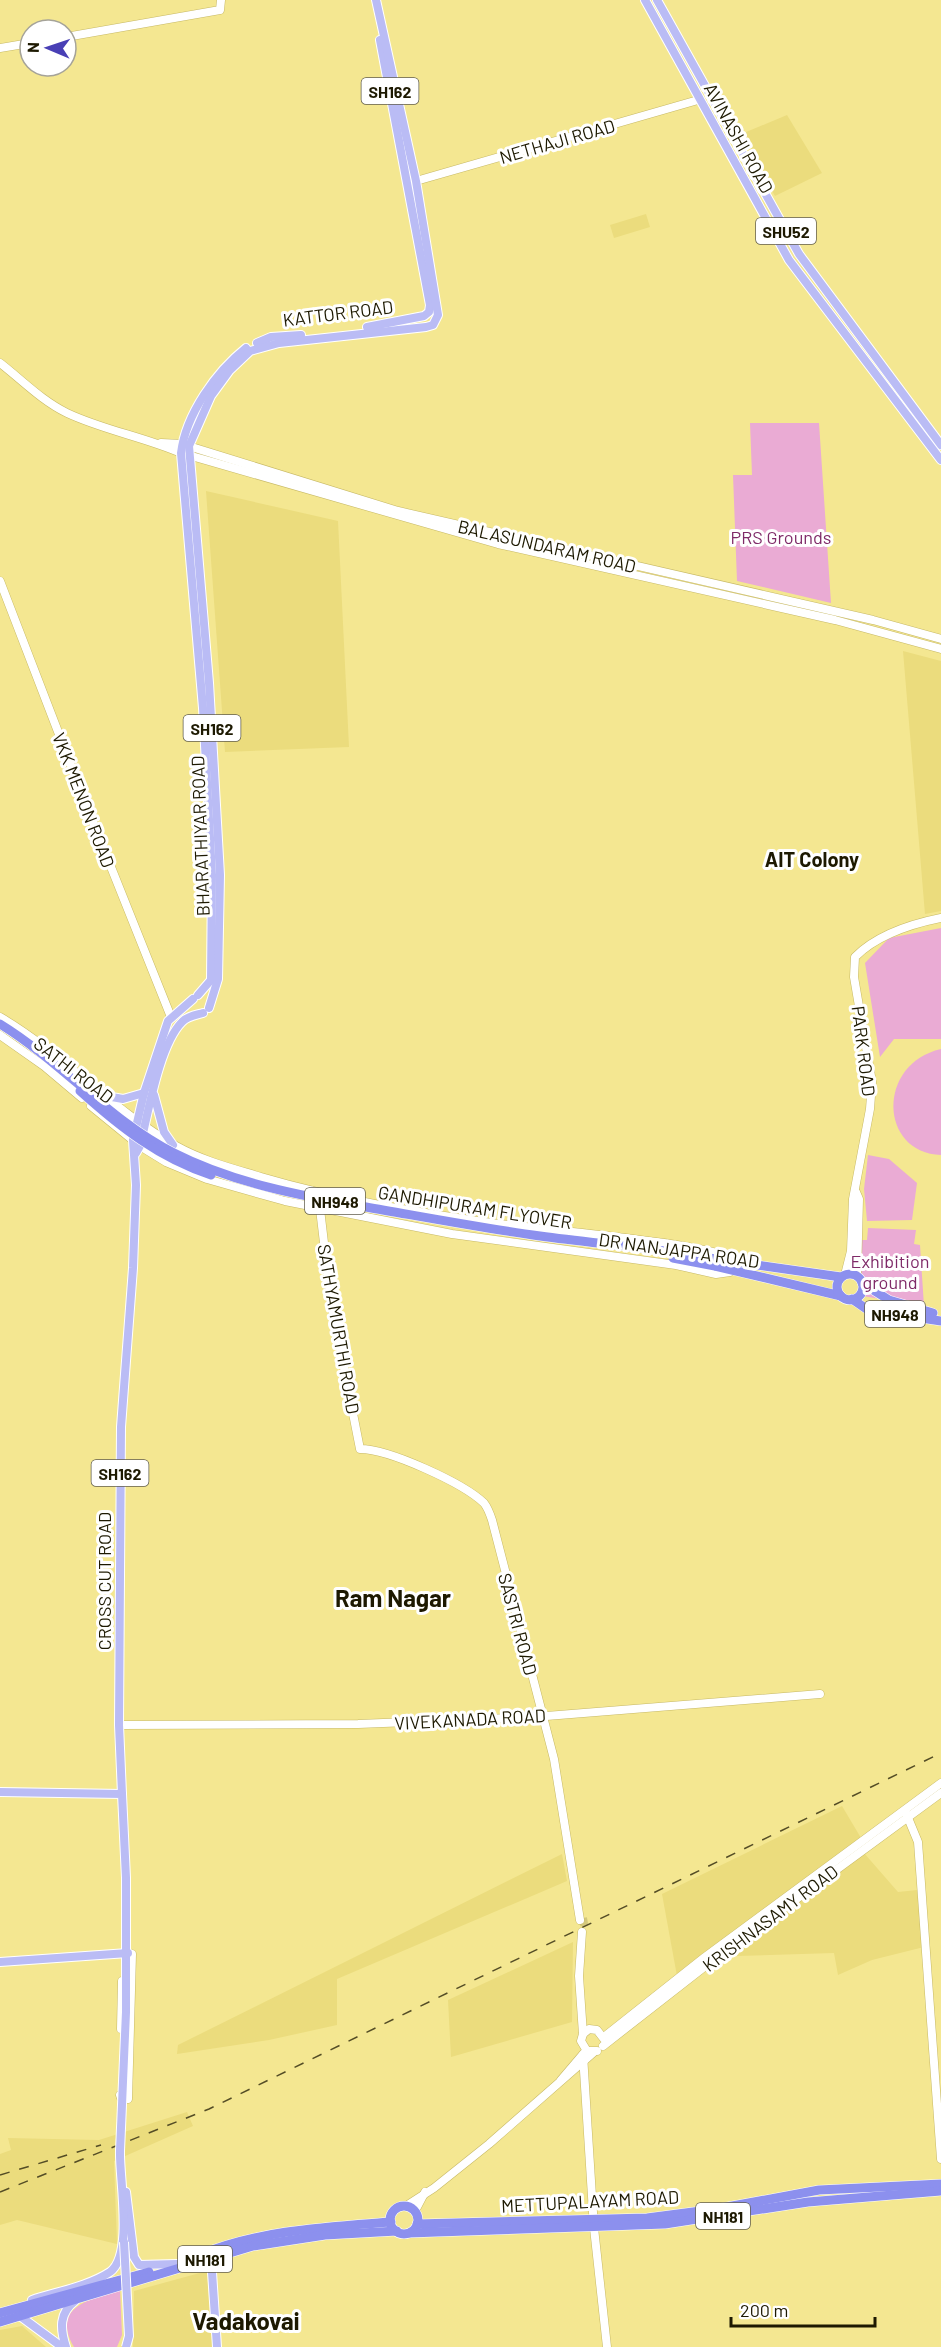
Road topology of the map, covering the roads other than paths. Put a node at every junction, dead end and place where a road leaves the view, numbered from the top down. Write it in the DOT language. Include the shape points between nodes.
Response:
graph roads {
  1 [pos="221,0"];
  2 [pos="371,0"];
  3 [pos="376,0"];
  4 [pos="645,0"];
  5 [pos="657,0"];
  6 [pos="78,35"];
  7 [pos="18,45"];
  8 [pos="0,48"];
  9 [pos="698,100"];
  10 [pos="411,182"];
  11 [pos="0,363"];
  12 [pos="941,445"];
  13 [pos="185,450"];
  14 [pos="941,460"];
  15 [pos="0,581"];
  16 [pos="0,594"];
  17 [pos="788,605"];
  18 [pos="941,639"];
  19 [pos="941,649"];
  20 [pos="941,918"];
  21 [pos="196,997"];
  22 [pos="206,1011"];
  23 [pos="0,1017"];
  24 [pos="170,1019"];
  25 [pos="0,1024"];
  26 [pos="0,1030"];
  27 [pos="0,1035"];
  28 [pos="154,1092"];
  29 [pos="144,1093"];
  30 [pos="106,1096"];
  31 [pos="137,1119"];
  32 [pos="146,1125"];
  33 [pos="133,1140"];
  34 [pos="174,1145"];
  35 [pos="138,1150"];
  36 [pos="312,1191"];
  37 [pos="856,1192"];
  38 [pos="320,1209"];
  39 [pos="715,1263"];
  40 [pos="742,1264"];
  41 [pos="730,1272"];
  42 [pos="843,1276"];
  43 [pos="860,1279"];
  44 [pos="841,1296"];
  45 [pos="852,1299"];
  46 [pos="940,1317"];
  47 [pos="360,1449"];
  48 [pos="820,1694"];
  49 [pos="541,1716"];
  50 [pos="119,1725"];
  51 [pos="941,1783"];
  52 [pos="0,1792"];
  53 [pos="941,1793"];
  54 [pos="122,1794"];
  55 [pos="906,1813"];
  56 [pos="581,1919"];
  57 [pos="125,1953"];
  58 [pos="0,1962"];
  59 [pos="593,2029"];
  60 [pos="583,2034"];
  61 [pos="604,2037"];
  62 [pos="603,2046"];
  63 [pos="587,2056"];
  64 [pos="120,2151"];
  65 [pos="941,2159"];
  66 [pos="941,2184"];
  67 [pos="941,2191"];
  68 [pos="410,2208"];
  69 [pos="391,2222"];
  70 [pos="594,2223"];
  71 [pos="417,2224"];
  72 [pos="397,2231"];
  73 [pos="409,2233"];
  74 [pos="124,2242"];
  75 [pos="212,2256"];
  76 [pos="177,2264"];
  77 [pos="75,2301"];
  78 [pos="20,2310"];
  79 [pos="0,2313"];
  80 [pos="0,2322"];
  81 [pos="64,2347"];
  82 [pos="126,2347"];
  83 [pos="217,2347"];
  84 [pos="607,2347"];
  1 -- 6 [label="main road" via="220,10"];
  2 -- 10 [label="main road, SH162"];
  3 -- 10 [label="main road, SH162"];
  4 -- 9 [label="main road, AVINASHI ROAD / SHU52"];
  5 -- 12 [label="main road, AVINASHI ROAD / SHU52" via="799,254"];
  7 -- 8 [label="main road"];
  9 -- 10 [label="main road, NETHAJI ROAD"];
  9 -- 14 [label="main road, AVINASHI ROAD / SHU52" via="789,260"];
  10 -- 13 [label="main road, KATTOR ROAD / SH162" via="437,307 433,325 279,343 250,351 211,396"];
  11 -- 13 [label="main road, BALASUNDARAM ROAD" via="68,413"];
  13 -- 17 [label="main road, BALASUNDARAM ROAD" via="398,511"];
  13 -- 21 [label="main road, BHARATHIYAR ROAD / SH162" via="212,875 211,980"];
  13 -- 22 [label="main road, BHARATHIYAR ROAD / SH162" via="202,582 220,875 218,979"];
  15 -- 24 [label="main road, VKK MENON ROAD"];
  16 -- 24 [label="main road, VKK MENON ROAD"];
  17 -- 18 [label="main road, BALASUNDARAM ROAD"];
  17 -- 19 [label="main road, BALASUNDARAM ROAD"];
  20 -- 37 [label="main road, PARK ROAD" via="892,934 867,946 855,957 854,977 872,1082"];
  21 -- 22 [label="main road" via="194,1010"];
  21 -- 22 [label="main road" via="208,998"];
  21 -- 24 [label="main road, SH162"];
  22 -- 28 [label="main road, SH162" via="182,1021 172,1035"];
  23 -- 30 [label="main road, SATHI ROAD" via="54,1053"];
  24 -- 29 [label="main road, SH162"];
  25 -- 39 [label="highway, GANDHIPURAM FLYOVER / NH948, bridge" via="50,1058 152,1141 212,1169 301,1195"];
  26 -- 39 [label="highway, GANDHIPURAM FLYOVER / NH948, bridge" via="58,1071 135,1138 189,1168 323,1205 490,1235"];
  27 -- 33 [label="main road"];
  28 -- 32 [label="main road, SH162"];
  28 -- 34 [label="main road" via="158,1118"];
  29 -- 30 [label="main road" via="123,1099"];
  29 -- 31 [label="main road, SH162"];
  30 -- 31 [label="main road, SATHI ROAD"];
  31 -- 32 [label="main road, SATHI ROAD"];
  31 -- 33 [label="main road, SH162"];
  32 -- 34 [label="main road, DR NANJAPPA ROAD"];
  32 -- 35 [label="main road, SH162"];
  33 -- 35 [label="main road, SH162"];
  34 -- 36 [label="main road, DR NANJAPPA ROAD" via="204,1160"];
  35 -- 38 [label="main road, DR NANJAPPA ROAD" via="207,1179"];
  35 -- 50 [label="main road, CROSS CUT ROAD / SH162" via="121,1427"];
  36 -- 38 [label="main road, SATHYAMURTHI ROAD"];
  36 -- 40 [label="main road, DR NANJAPPA ROAD" via="493,1223 705,1250 736,1258"];
  37 -- 42 [label="main road, PARK ROAD" via="851,1251"];
  37 -- 43 [label="main road"];
  38 -- 41 [label="main road, DR NANJAPPA ROAD" via="527,1246 676,1265 716,1274"];
  38 -- 47 [label="main road, SATHYAMURTHI ROAD"];
  39 -- 40 [label="highway, GANDHIPURAM FLYOVER / NH948"];
  39 -- 41 [label="highway, GANDHIPURAM FLYOVER / NH948"];
  40 -- 42 [label="highway, DR NANJAPPA ROAD / NH948"];
  41 -- 44 [label="highway, DR NANJAPPA ROAD / NH948"];
  42 -- 43 [label="highway, NH948"];
  42 -- 44 [label="highway, NH948" via="837,1288"];
  43 -- 45 [label="highway, NH948" via="862,1291"];
  43 -- 46 [label="highway, NH948" via="905,1306"];
  44 -- 45 [label="highway, NH948"];
  45 -- 46 [label="highway, NH948" via="868,1310"];
  47 -- 49 [label="main road, SASTRI ROAD" via="383,1451 404,1460 459,1485 486,1505"];
  48 -- 49 [label="main road, VIVEKANADA ROAD"];
  49 -- 50 [label="main road, VIVEKANADA ROAD" via="358,1724"];
  49 -- 56 [label="main road, SASTRI ROAD" via="554,1760"];
  50 -- 54 [label="main road, CROSS CUT ROAD / SH162"];
  51 -- 55 [label="main road"];
  52 -- 54 [label="main road"];
  53 -- 55 [label="main road, KRISHNASAMY ROAD"];
  54 -- 57 [label="main road, CROSS CUT ROAD"];
  55 -- 61 [label="main road" via="705,1957"];
  55 -- 62 [label="main road, KRISHNASAMY ROAD"];
  55 -- 65 [label="main road" via="918,1842"];
  57 -- 57 [label="main road" via="132,1954 128,2098 120,2097"];
  57 -- 58 [label="main road"];
  57 -- 64 [label="main road, CROSS CUT ROAD, bridge" via="125,2089"];
  59 -- 60 [label="main road"];
  59 -- 60 [label="main road" via="585,2017 583,1931 579,1976"];
  59 -- 61 [label="main road"];
  60 -- 63 [label="main road"];
  61 -- 62 [label="main road"];
  62 -- 63 [label="main road, KRISHNASAMY ROAD"];
  63 -- 68 [label="main road"];
  63 -- 70 [label="main road"];
  64 -- 74 [label="main road"];
  64 -- 76 [label="main road" via="131,2249 139,2265"];
  66 -- 70 [label="highway, METTUPALAYAM ROAD / NH181" via="836,2188"];
  67 -- 70 [label="highway, METTUPALAYAM ROAD / NH181" via="808,2202 674,2223"];
  68 -- 69 [label="highway" via="393,2211"];
  68 -- 71 [label="highway"];
  69 -- 72 [label="highway"];
  69 -- 76 [label="highway, NH181" via="252,2239"];
  70 -- 71 [label="highway, METTUPALAYAM ROAD / NH181"];
  70 -- 73 [label="highway, METTUPALAYAM ROAD / NH181"];
  70 -- 84 [label="main road"];
  71 -- 73 [label="highway"];
  72 -- 73 [label="highway"];
  72 -- 75 [label="highway, NH181" via="285,2240"];
  74 -- 78 [label="main road" via="117,2265 107,2274"];
  74 -- 82 [label="main road, bridge" via="129,2336"];
  75 -- 77 [label="highway, NH181"];
  75 -- 83 [label="main road"];
  76 -- 78 [label="highway, NH181"];
  77 -- 78 [label="highway, NH181"];
  77 -- 81 [label="main road" via="65,2308 62,2320"];
  78 -- 79 [label="highway, NH181"];
  78 -- 80 [label="highway, NH181"];
  78 -- 81 [label="main road"];
}
